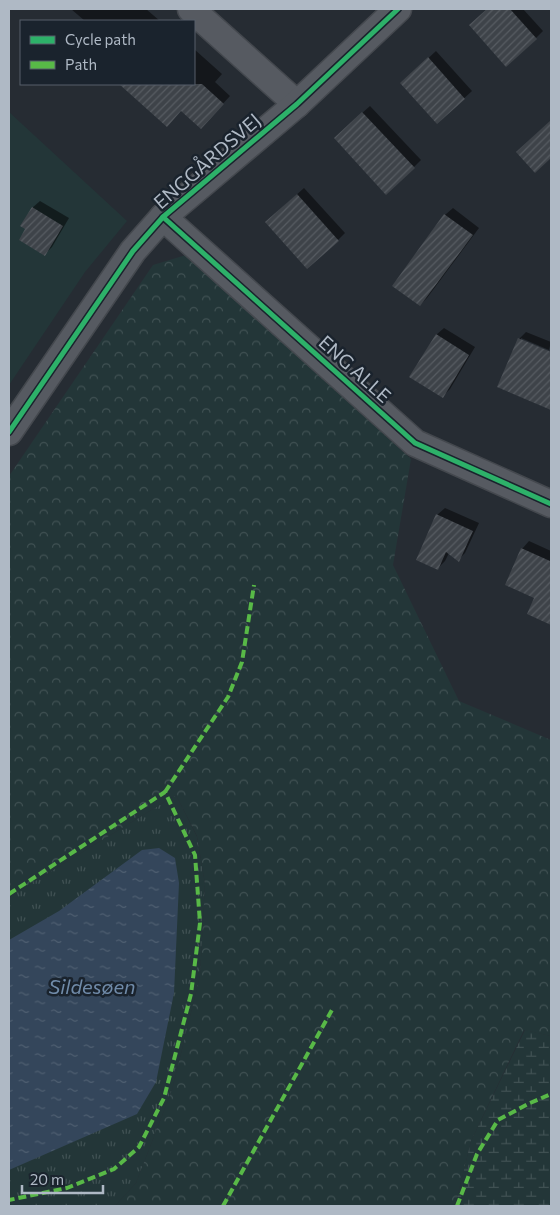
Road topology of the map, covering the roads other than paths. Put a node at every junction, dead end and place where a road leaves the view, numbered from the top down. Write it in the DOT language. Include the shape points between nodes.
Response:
graph roads {
  1 [pos="191,9"];
  2 [pos="398,9"];
  3 [pos="297,104"];
  4 [pos="163,218"];
  5 [pos="9,432"];
  6 [pos="551,504"];
  1 -- 3 [label="street"];
  2 -- 3 [label="street, ENGGÅRDSVEJ"];
  3 -- 4 [label="street, ENGGÅRDSVEJ"];
  4 -- 5 [label="street, ENGGÅRDSVEJ" via="134,251"];
  4 -- 6 [label="street, ENG ALLE" via="415,443"];
}
